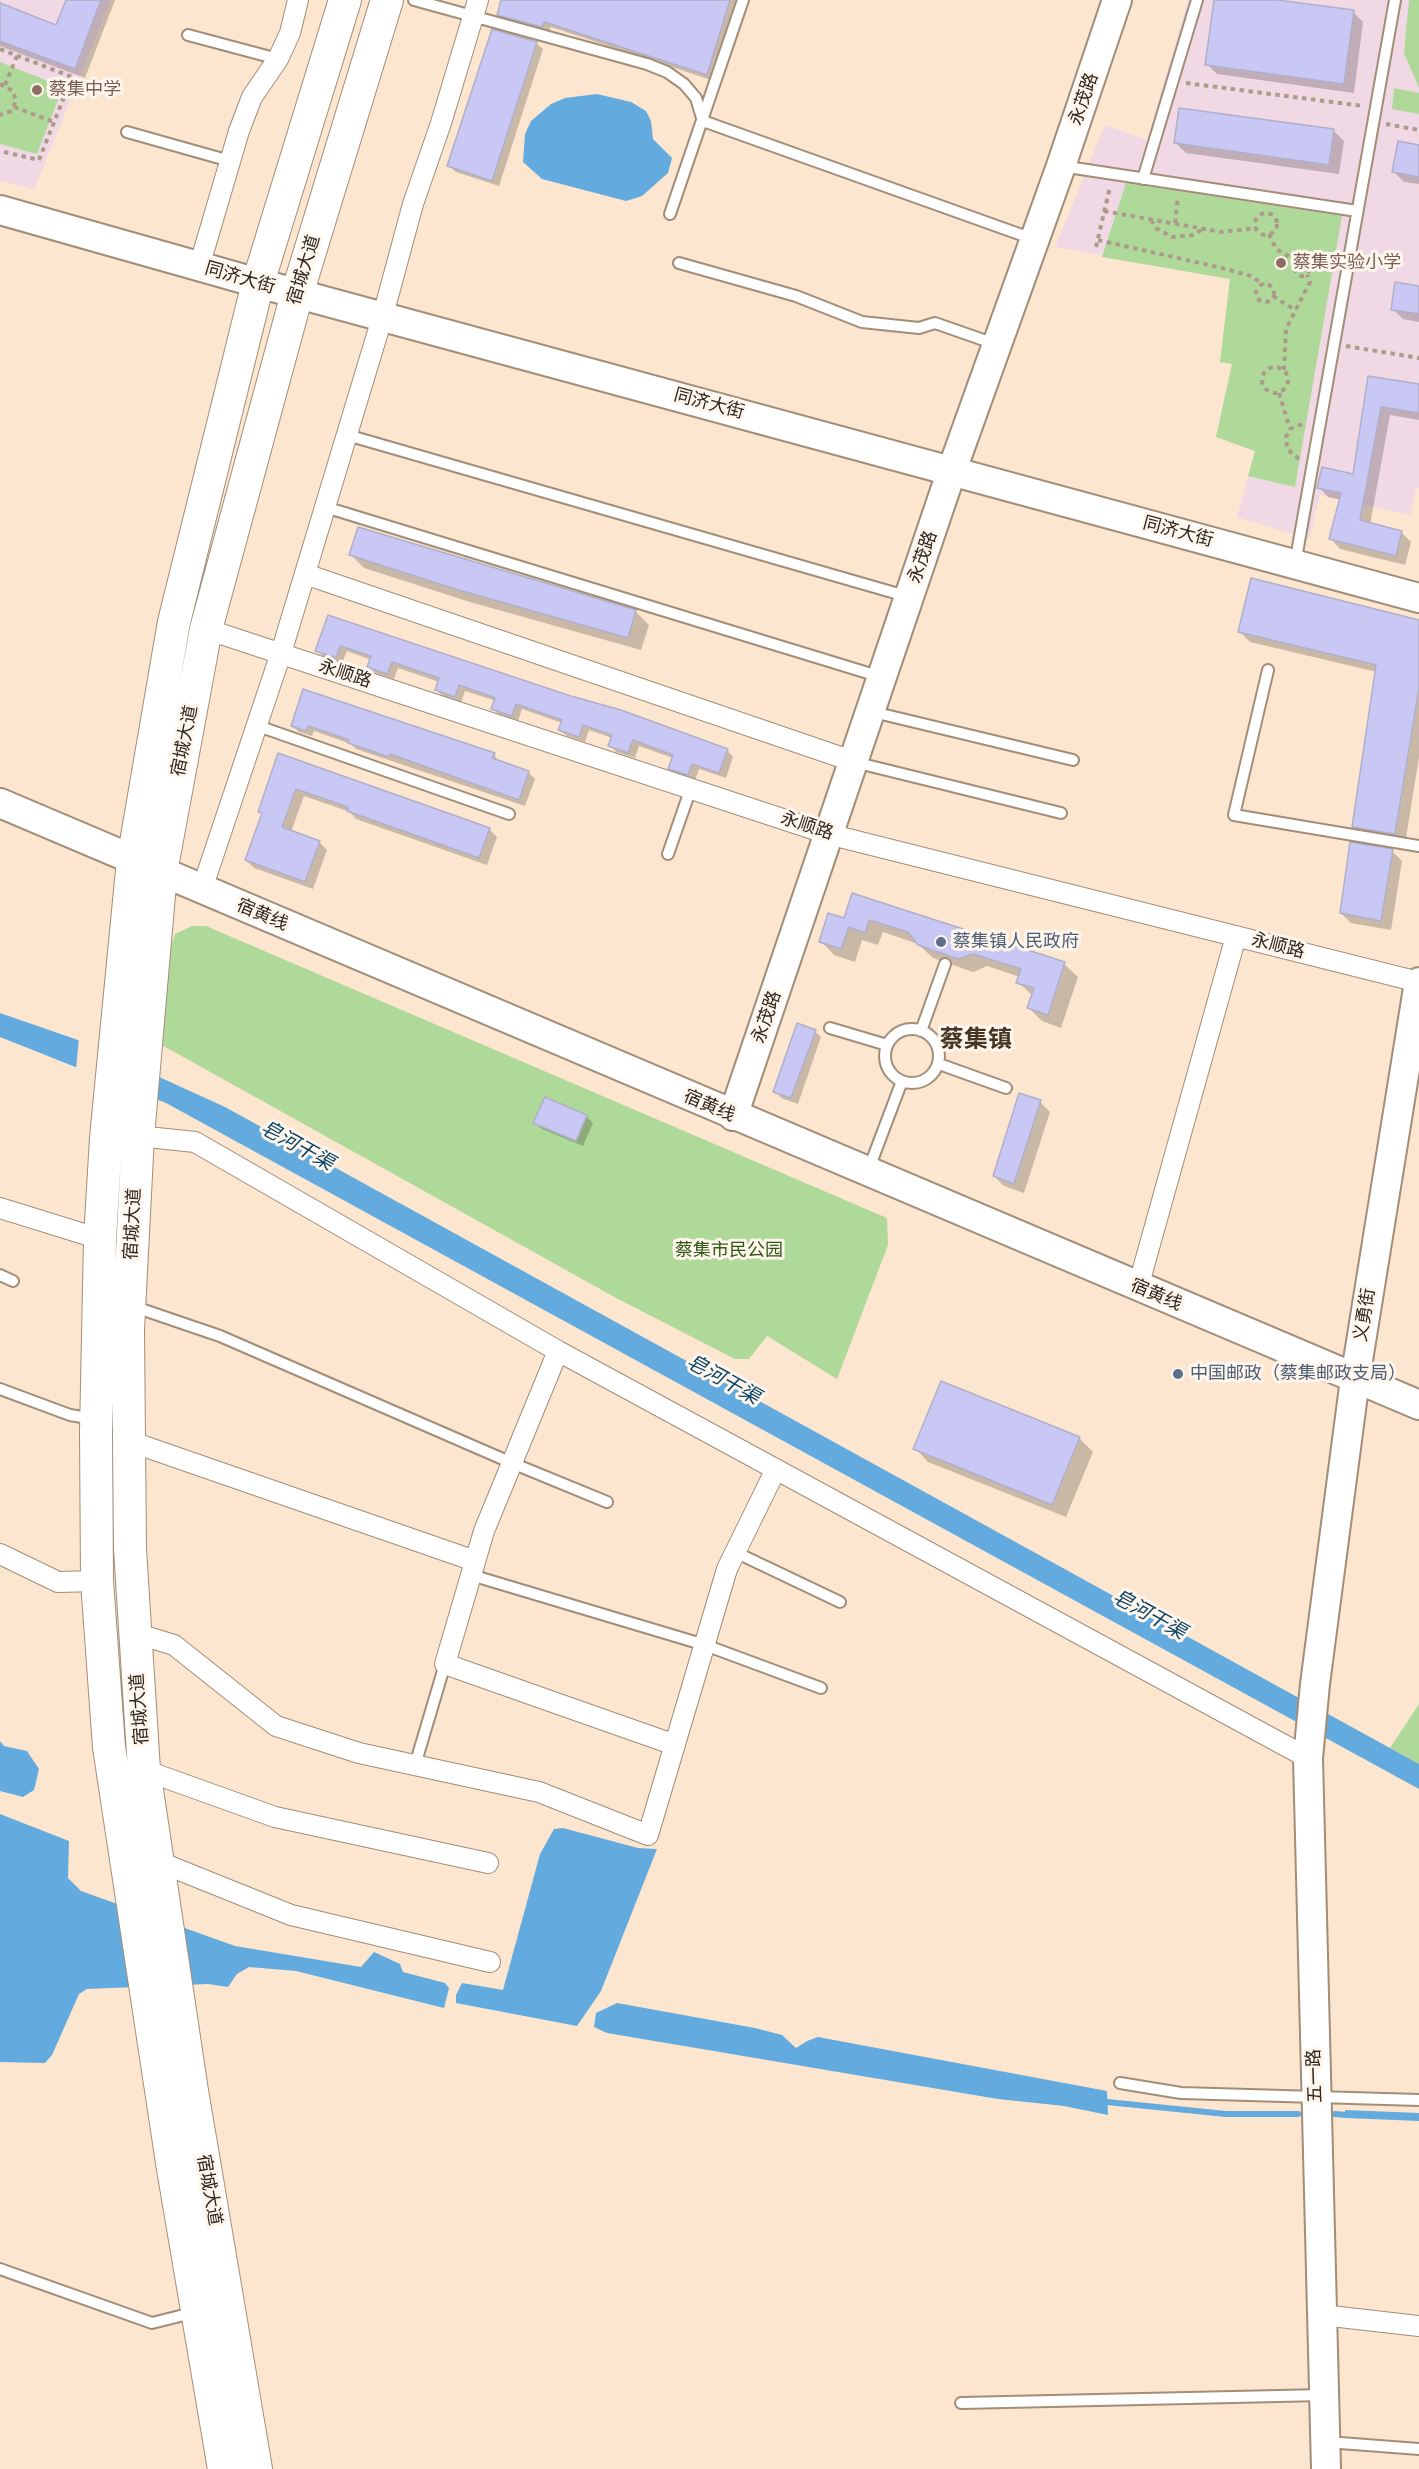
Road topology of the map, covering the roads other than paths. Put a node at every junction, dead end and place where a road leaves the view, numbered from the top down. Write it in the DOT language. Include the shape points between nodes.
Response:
graph roads {
  1 [pos="298,0"];
  2 [pos="345,0"];
  3 [pos="387,0"];
  4 [pos="414,0"];
  5 [pos="743,0"];
  6 [pos="1117,0"];
  7 [pos="1197,0"];
  8 [pos="1395,0"];
  9 [pos="476,7"];
  10 [pos="188,34"];
  11 [pos="278,59"];
  12 [pos="703,121"];
  13 [pos="127,132"];
  14 [pos="230,161"];
  15 [pos="1061,166"];
  16 [pos="1143,179"];
  17 [pos="0,210"];
  18 [pos="1357,211"];
  19 [pos="670,214"];
  20 [pos="1034,239"];
  21 [pos="679,263"];
  22 [pos="199,267"];
  23 [pos="258,284"];
  24 [pos="297,294"];
  25 [pos="383,315"];
  26 [pos="996,344"];
  27 [pos="347,435"];
  28 [pos="952,470"];
  29 [pos="325,507"];
  30 [pos="1295,564"];
  31 [pos="305,574"];
  32 [pos="909,597"];
  33 [pos="1419,598"];
  34 [pos="206,629"];
  35 [pos="281,653"];
  36 [pos="1268,670"];
  37 [pos="882,677"];
  38 [pos="871,711"];
  39 [pos="258,726"];
  40 [pos="1073,760"];
  41 [pos="852,761"];
  42 [pos="691,788"];
  43 [pos="0,804"];
  44 [pos="1061,813"];
  45 [pos="509,814"];
  46 [pos="828,834"];
  47 [pos="1419,846"];
  48 [pos="668,854"];
  49 [pos="147,866"];
  50 [pos="202,890"];
  51 [pos="1236,936"];
  52 [pos="945,964"];
  53 [pos="1419,982"];
  54 [pos="132,1019"];
  55 [pos="830,1028"];
  56 [pos="921,1031"];
  57 [pos="887,1045"];
  58 [pos="939,1064"];
  59 [pos="902,1081"];
  60 [pos="1006,1088"];
  61 [pos="733,1116"];
  62 [pos="138,1136"];
  63 [pos="867,1173"];
  64 [pos="0,1208"];
  65 [pos="100,1239"];
  66 [pos="0,1275"];
  67 [pos="13,1281"];
  68 [pos="1138,1287"];
  69 [pos="129,1305"];
  70 [pos="558,1350"];
  71 [pos="1355,1378"];
  72 [pos="0,1389"];
  73 [pos="1419,1404"];
  74 [pos="96,1419"];
  75 [pos="129,1441"];
  76 [pos="512,1463"];
  77 [pos="777,1469"];
  78 [pos="607,1502"];
  79 [pos="735,1552"];
  80 [pos="0,1554"];
  81 [pos="473,1568"];
  82 [pos="97,1581"];
  83 [pos="840,1602"];
  84 [pos="135,1633"];
  85 [pos="705,1645"];
  86 [pos="445,1664"];
  87 [pos="1315,1684"];
  88 [pos="821,1688"];
  89 [pos="675,1745"];
  90 [pos="1308,1758"];
  91 [pos="415,1765"];
  92 [pos="144,1770"];
  93 [pos="157,1862"];
  94 [pos="488,1863"];
  95 [pos="490,1962"];
  96 [pos="1120,2083"];
  97 [pos="1316,2097"];
  98 [pos="1419,2100"];
  99 [pos="0,2269"];
  100 [pos="197,2312"];
  101 [pos="1322,2315"];
  102 [pos="1419,2326"];
  103 [pos="1324,2395"];
  104 [pos="961,2403"];
  105 [pos="1419,2449"];
  106 [pos="1326,2456"];
  107 [pos="224,2469"];
  108 [pos="256,2469"];
  1 -- 11 [label="street" via="290,33"];
  2 -- 23 [label="main road, 宿城大道"];
  3 -- 24 [label="main road, 宿城大道"];
  4 -- 9 [label="lane"];
  5 -- 12 [label="lane"];
  6 -- 15 [label="street, 永茂路"];
  7 -- 16 [label="lane"];
  8 -- 18 [label="lane"];
  9 -- 12 [label="lane" via="668,72 696,98"];
  9 -- 25 [label="street" via="413,204"];
  10 -- 11 [label="lane"];
  11 -- 14 [label="street" via="252,97"];
  12 -- 19 [label="lane"];
  12 -- 20 [label="lane"];
  13 -- 14 [label="lane"];
  14 -- 22 [label="street"];
  15 -- 16 [label="lane"];
  15 -- 20 [label="street, 永茂路"];
  16 -- 18 [label="lane"];
  17 -- 22 [label="street, 同济大街"];
  18 -- 30 [label="lane"];
  20 -- 26 [label="street, 永茂路"];
  21 -- 26 [label="lane" via="796,296 862,322 919,328 935,323"];
  22 -- 23 [label="street, 同济大街"];
  23 -- 24 [label="street, 同济大街"];
  23 -- 49 [label="main road, 宿城大道" via="174,622"];
  24 -- 25 [label="street, 同济大街"];
  24 -- 34 [label="main road, 宿城大道"];
  25 -- 27 [label="street"];
  25 -- 28 [label="street, 同济大街"];
  26 -- 28 [label="street, 永茂路"];
  27 -- 29 [label="street"];
  27 -- 32 [label="lane"];
  28 -- 30 [label="street, 同济大街"];
  28 -- 32 [label="street, 永茂路"];
  29 -- 31 [label="street"];
  29 -- 37 [label="lane"];
  30 -- 33 [label="street, 同济大街"];
  31 -- 35 [label="street"];
  31 -- 41 [label="street"];
  32 -- 37 [label="street, 永茂路"];
  34 -- 35 [label="street, 永顺路"];
  34 -- 49 [label="main road, 宿城大道"];
  35 -- 39 [label="street"];
  35 -- 42 [label="street, 永顺路"];
  36 -- 47 [label="lane" via="1234,815"];
  37 -- 38 [label="street, 永茂路"];
  38 -- 40 [label="lane"];
  38 -- 41 [label="street, 永茂路"];
  39 -- 45 [label="lane"];
  39 -- 50 [label="street"];
  41 -- 44 [label="lane"];
  41 -- 46 [label="street, 永茂路"];
  42 -- 46 [label="street, 永顺路"];
  42 -- 48 [label="lane"];
  43 -- 49 [label="street, 宿黄线"];
  46 -- 51 [label="street, 永顺路"];
  46 -- 61 [label="street, 永茂路"];
  49 -- 50 [label="street, 宿黄线"];
  49 -- 54 [label="main road, 宿城大道"];
  50 -- 61 [label="street, 宿黄线"];
  51 -- 53 [label="street, 永顺路"];
  51 -- 68 [label="street"];
  52 -- 56 [label="lane"];
  53 -- 71 [label="street, 义勇街"];
  54 -- 62 [label="main road, 宿城大道"];
  54 -- 65 [label="main road, 宿城大道" via="106,1138"];
  55 -- 57 [label="lane"];
  56 -- 57 [label="lane" via="907,1029"];
  56 -- 58 [label="lane" via="938,1047"];
  57 -- 59 [label="lane" via="889,1070"];
  58 -- 59 [label="lane" via="927,1080"];
  58 -- 60 [label="lane"];
  59 -- 63 [label="lane"];
  61 -- 63 [label="street, 宿黄线"];
  62 -- 69 [label="main road, 宿城大道"];
  62 -- 70 [label="street" via="195,1142"];
  63 -- 68 [label="street, 宿黄线"];
  64 -- 65 [label="street"];
  65 -- 74 [label="main road, 宿城大道"];
  66 -- 67 [label="lane"];
  68 -- 71 [label="street, 宿黄线"];
  69 -- 75 [label="main road, 宿城大道"];
  69 -- 76 [label="lane" via="220,1336"];
  70 -- 76 [label="street"];
  70 -- 77 [label="street"];
  71 -- 73 [label="street, 宿黄线"];
  71 -- 87 [label="street, 义勇街"];
  72 -- 74 [label="lane" via="70,1415"];
  74 -- 82 [label="main road, 宿城大道"];
  75 -- 81 [label="street"];
  75 -- 84 [label="main road, 宿城大道"];
  76 -- 78 [label="lane"];
  76 -- 81 [label="street"];
  77 -- 79 [label="street"];
  77 -- 90 [label="street"];
  79 -- 83 [label="lane"];
  79 -- 85 [label="street"];
  80 -- 82 [label="street" via="57,1582"];
  81 -- 85 [label="lane"];
  81 -- 86 [label="street"];
  82 -- 100 [label="main road, 宿城大道" via="109,1747"];
  84 -- 91 [label="street" via="174,1645 276,1726"];
  84 -- 92 [label="main road, 宿城大道"];
  85 -- 88 [label="lane"];
  85 -- 89 [label="street"];
  86 -- 89 [label="street"];
  86 -- 91 [label="lane"];
  87 -- 90 [label="street, 五一路"];
  89 -- 91 [label="street" via="648,1835 538,1792"];
  90 -- 97 [label="street, 五一路"];
  92 -- 93 [label="main road, 宿城大道"];
  92 -- 94 [label="street" via="275,1817"];
  93 -- 95 [label="street" via="291,1915"];
  93 -- 108 [label="main road, 宿城大道"];
  96 -- 97 [label="lane" via="1180,2093"];
  97 -- 98 [label="lane"];
  97 -- 101 [label="street, 五一路"];
  99 -- 100 [label="lane" via="152,2323"];
  100 -- 107 [label="main road, 宿城大道"];
  101 -- 102 [label="street"];
  101 -- 103 [label="street, 五一路"];
  103 -- 104 [label="lane"];
  103 -- 106 [label="street, 五一路"];
  105 -- 106 [label="lane"];
}
